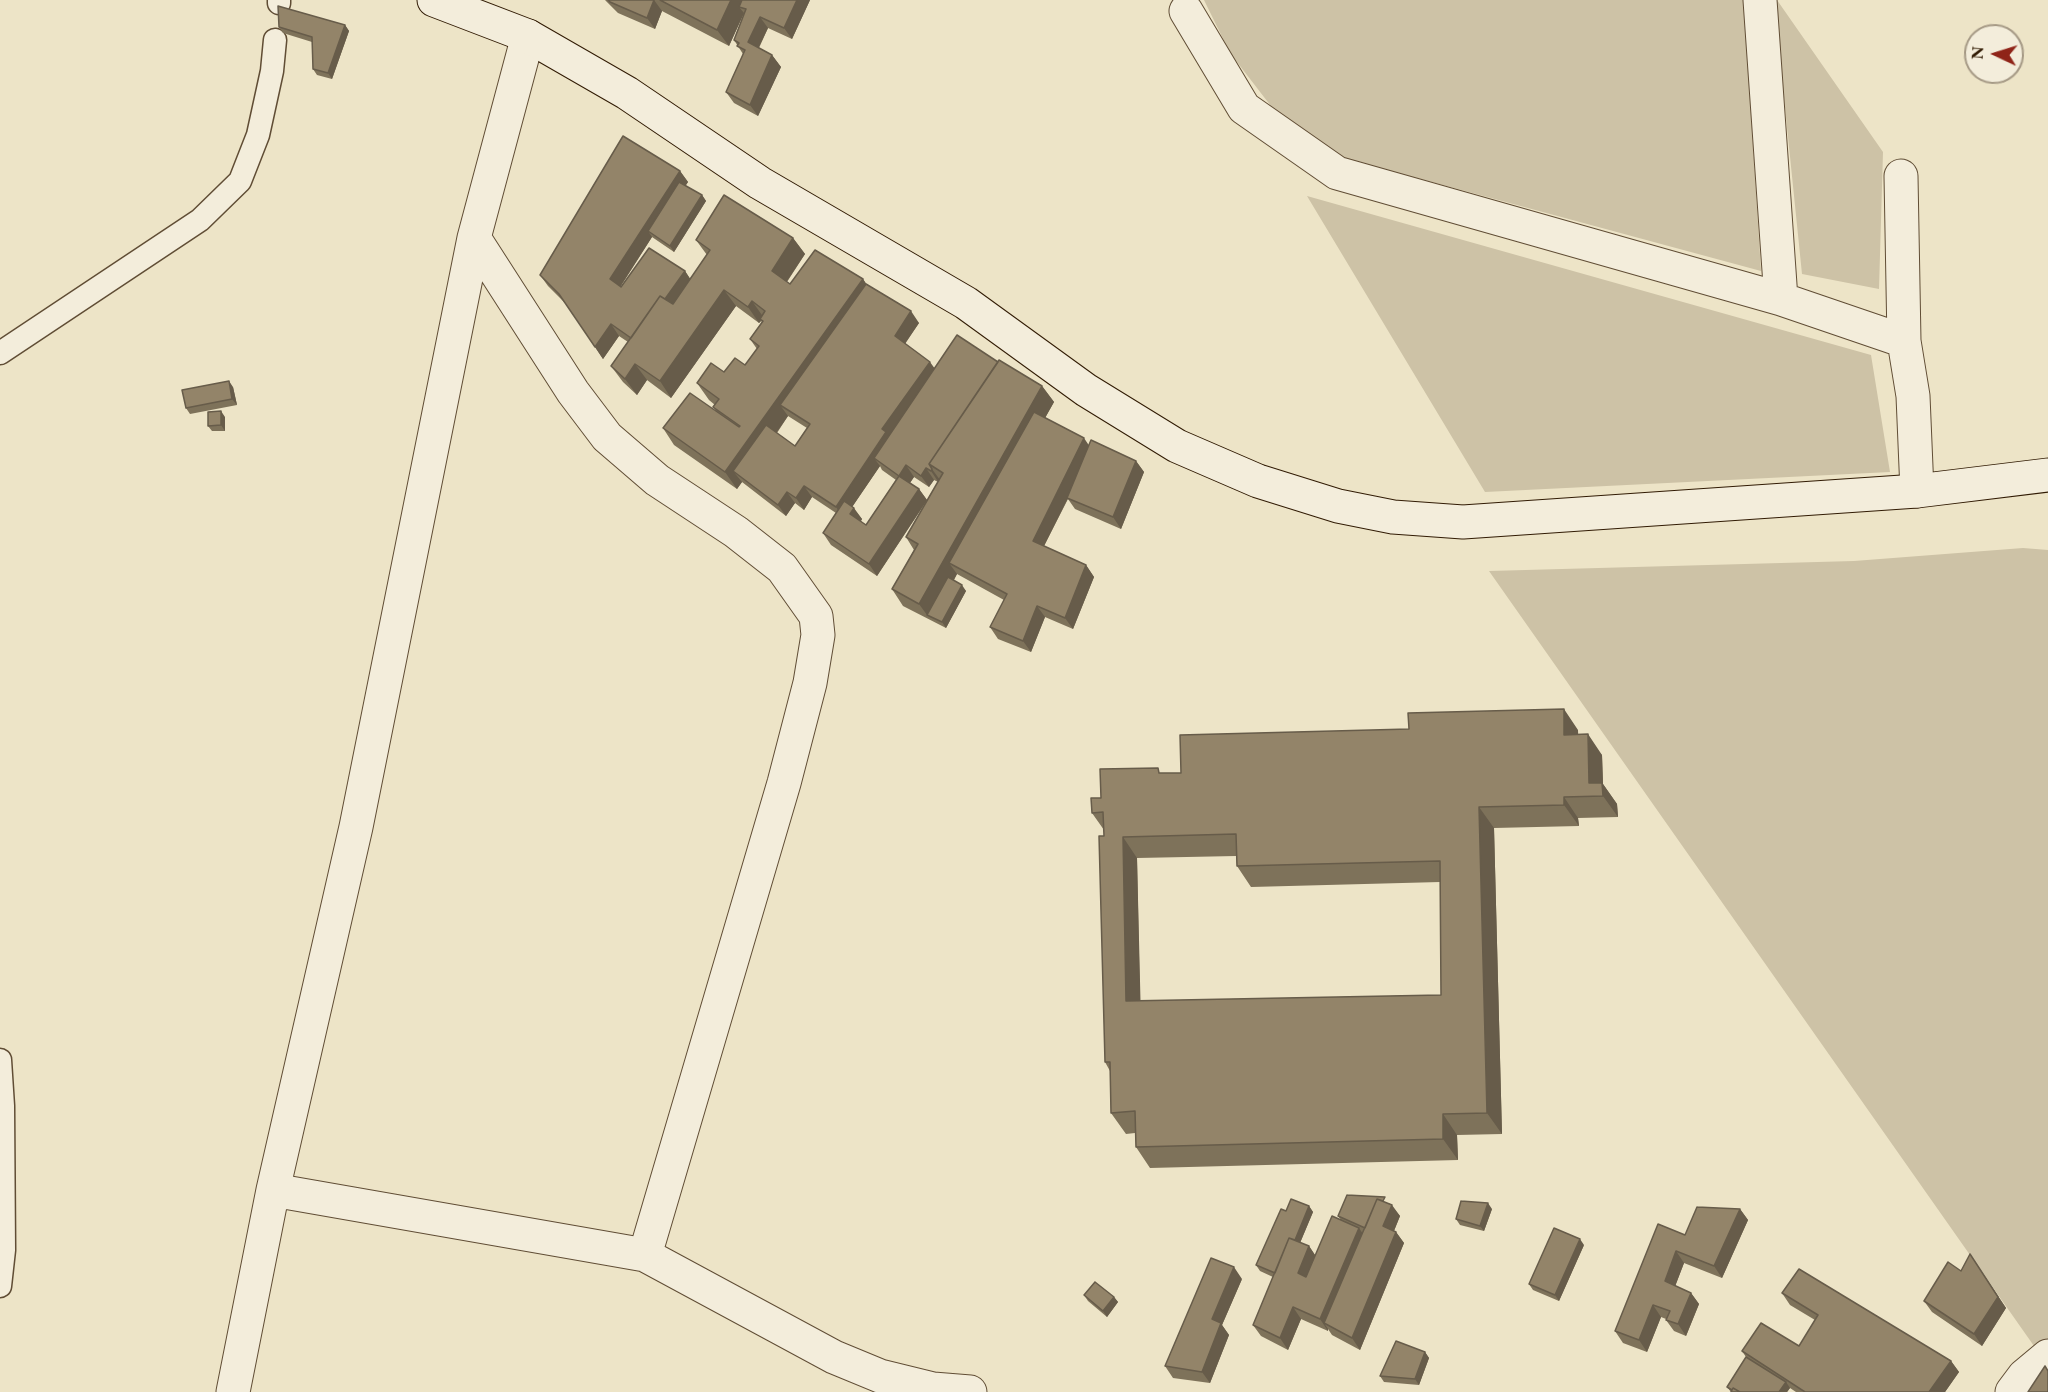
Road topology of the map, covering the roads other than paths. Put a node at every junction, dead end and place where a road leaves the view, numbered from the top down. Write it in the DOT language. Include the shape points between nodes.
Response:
graph roads {
  1 [pos="434,0"];
  2 [pos="1760,0"];
  3 [pos="1190,4"];
  4 [pos="528,36"];
  5 [pos="275,40"];
  6 [pos="1901,176"];
  7 [pos="474,238"];
  8 [pos="1781,299"];
  9 [pos="1904,341"];
  10 [pos="0,353"];
  11 [pos="2048,475"];
  12 [pos="1917,491"];
  13 [pos="0,1060"];
  14 [pos="273,1190"];
  15 [pos="645,1255"];
  16 [pos="0,1286"];
  17 [pos="2048,1356"];
  18 [pos="932,1390"];
  19 [pos="233,1392"];
  20 [pos="970,1392"];
  21 [pos="2012,1392"];
  1 -- 4 [label="street"];
  2 -- 8 [label="street"];
  3 -- 8 [label="street" via="1244,108 1337,173"];
  4 -- 7 [label="street"];
  4 -- 12 [label="street" via="627,93 760,183 966,303 1106,402 1177,446 1258,482 1338,507 1393,517 1463,522"];
  5 -- 10 [label="lane" via="258,135 240,181 200,220"];
  6 -- 9 [label="street"];
  7 -- 14 [label="street" via="353,839"];
  7 -- 15 [label="street" via="573,392 607,437 657,480 782,568 816,616 818,635 810,683 784,783"];
  8 -- 9 [label="street"];
  9 -- 12 [label="street" via="1913,396"];
  11 -- 12 [label="street"];
  13 -- 16 [label="lane" via="4,1239"];
  14 -- 15 [label="street"];
  14 -- 19 [label="street"];
  15 -- 18 [label="street" via="834,1357 880,1376"];
  17 -- 21 [label="street"];
  18 -- 20 [label="street"];
}
